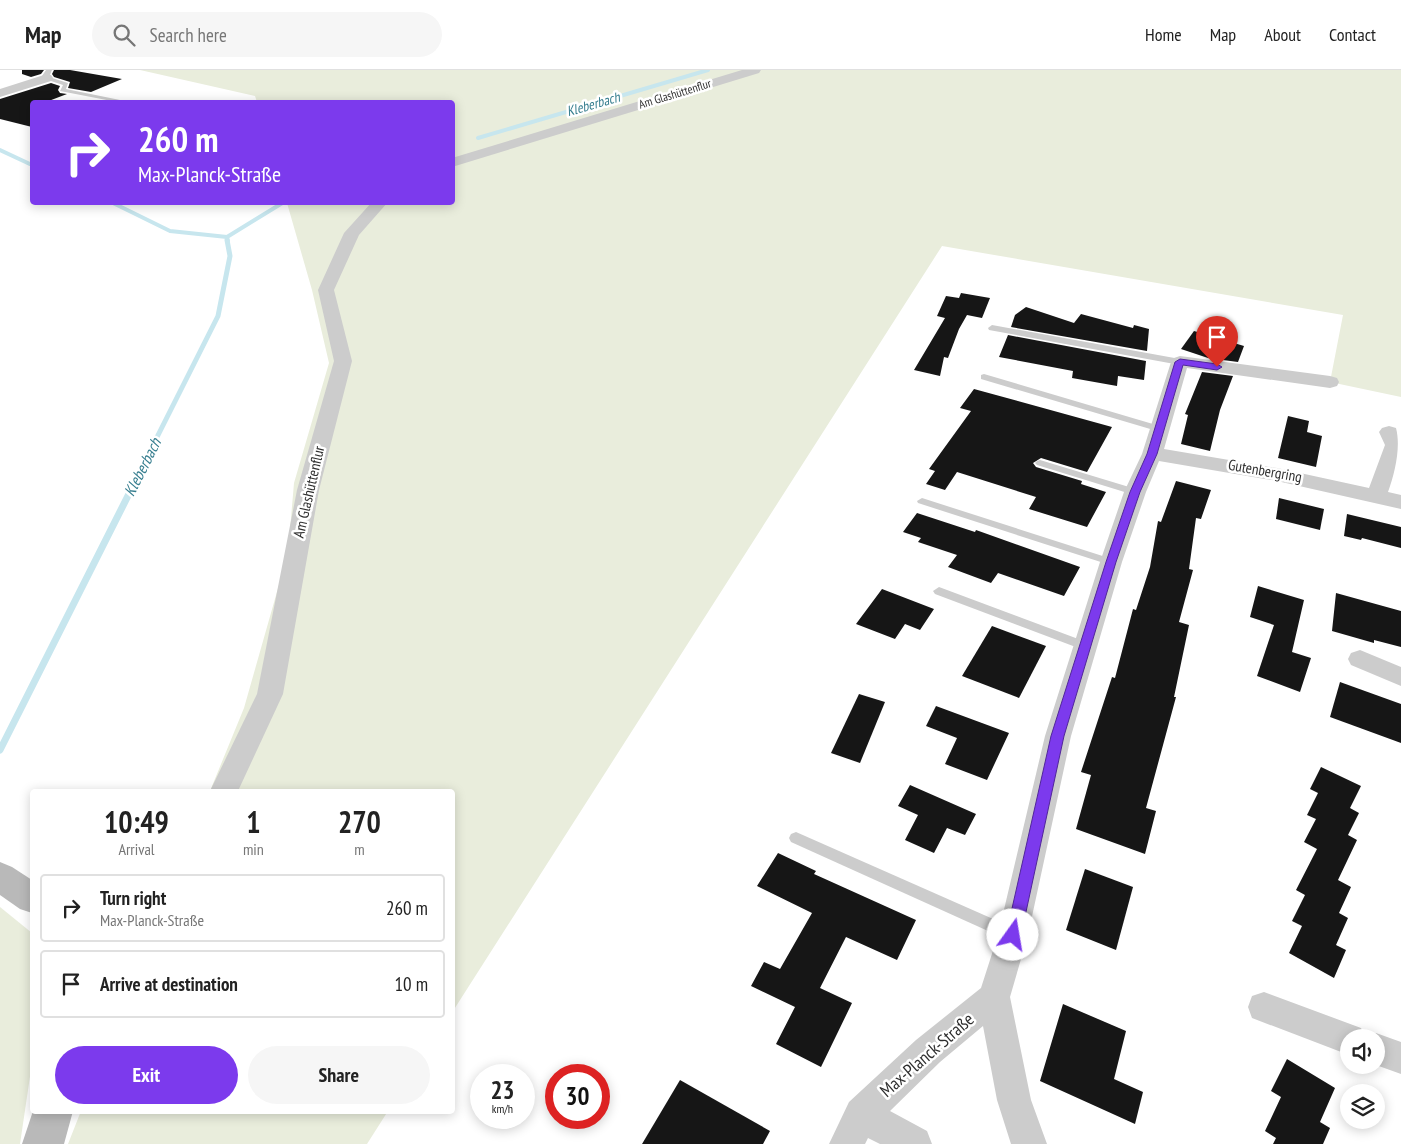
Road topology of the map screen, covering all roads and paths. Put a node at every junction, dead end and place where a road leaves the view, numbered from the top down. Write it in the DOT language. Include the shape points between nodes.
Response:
graph roads {
  1 [pos="755,70"];
  2 [pos="48,74"];
  3 [pos="0,94"];
  4 [pos="118,100"];
  5 [pos="455,162"];
  6 [pos="378,205"];
  7 [pos="992,328"];
  8 [pos="1180,362"];
  9 [pos="984,377"];
  10 [pos="1330,382"];
  11 [pos="1160,429"];
  12 [pos="1389,432"];
  13 [pos="1152,454"];
  14 [pos="1040,463"];
  15 [pos="1135,492"];
  16 [pos="1376,496"];
  17 [pos="922,501"];
  18 [pos="1401,502"];
  19 [pos="1111,562"];
  20 [pos="939,592"];
  21 [pos="1084,646"];
  22 [pos="1360,659"];
  23 [pos="1401,677"];
  24 [pos="225,789"];
  25 [pos="796,838"];
  26 [pos="0,877"];
  27 [pos="30,897"];
  28 [pos="1013,935"];
  29 [pos="994,997"];
  30 [pos="1264,1007"];
  31 [pos="1340,1036"];
  32 [pos="1385,1052"];
  33 [pos="1401,1058"];
  34 [pos="52,1114"];
  35 [pos="854,1129"];
  36 [pos="43,1144"];
  37 [pos="914,1144"];
  38 [pos="1029,1144"];
  1 -- 5 [label="street, Am Glashüttenflur"];
  2 -- 3 [label="street"];
  2 -- 4 [label="lane" via="66,84 62,90"];
  6 -- 24 [label="street, Am Glashüttenflur" via="352,232 326,290 342,361 308,490 270,694"];
  7 -- 8 [label="lane"];
  8 -- 10 [label="street"];
  8 -- 11 [label="street, Max-Planck-Straße"];
  9 -- 11 [label="lane"];
  11 -- 13 [label="street, Max-Planck-Straße"];
  12 -- 16 [label="street" via="1395,445"];
  13 -- 15 [label="street, Max-Planck-Straße"];
  13 -- 16 [label="street, Gutenbergring" via="1321,482"];
  14 -- 15 [label="lane"];
  15 -- 19 [label="street, Max-Planck-Straße"];
  16 -- 18 [label="street, Gutenbergring"];
  17 -- 19 [label="lane"];
  19 -- 21 [label="street, Max-Planck-Straße"];
  20 -- 21 [label="lane"];
  21 -- 28 [label="street, Max-Planck-Straße" via="1058,736"];
  22 -- 23 [label="street"];
  25 -- 28 [label="lane"];
  26 -- 27 [label="street"];
  28 -- 29 [label="street, Max-Planck-Straße"];
  29 -- 35 [label="street, Max-Planck-Straße" via="928,1051"];
  29 -- 38 [label="street, Max-Planck-Straße" via="1014,1100"];
  30 -- 31 [label="street"];
  32 -- 33 [label="street"];
  34 -- 36 [label="street"];
  35 -- 37 [label="street, Max-Planck-Straße"];
}
